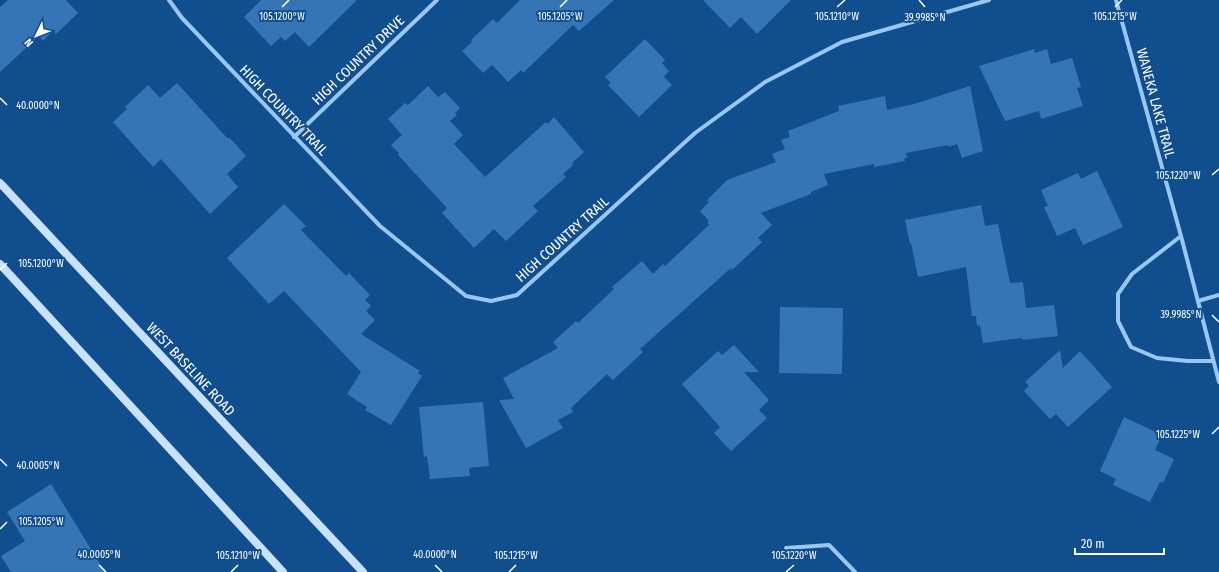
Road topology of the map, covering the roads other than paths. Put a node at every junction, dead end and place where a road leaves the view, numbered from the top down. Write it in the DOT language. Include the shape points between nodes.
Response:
graph roads {
  1 [pos="169,0"];
  2 [pos="437,0"];
  3 [pos="989,0"];
  4 [pos="1116,0"];
  5 [pos="294,136"];
  6 [pos="0,183"];
  7 [pos="1181,236"];
  8 [pos="0,264"];
  9 [pos="1219,295"];
  10 [pos="1198,301"];
  11 [pos="1213,361"];
  12 [pos="1219,382"];
  13 [pos="786,548"];
  14 [pos="283,572"];
  15 [pos="363,572"];
  16 [pos="855,572"];
  1 -- 5 [label="street, HIGH COUNTRY TRAIL" via="182,18"];
  2 -- 5 [label="street, HIGH COUNTRY DRIVE"];
  3 -- 5 [label="street, HIGH COUNTRY TRAIL" via="842,42 765,82 695,133 518,295 491,301 466,296 380,226"];
  4 -- 7 [label="street, WANEKA LAKE TRAIL"];
  6 -- 15 [label="main road, WEST BASELINE ROAD"];
  7 -- 10 [label="street, WANEKA LAKE TRAIL"];
  7 -- 11 [label="street" via="1132,274 1118,294 1118,321 1131,347 1157,358"];
  8 -- 14 [label="main road"];
  9 -- 10 [label="street"];
  10 -- 11 [label="street, WANEKA LAKE TRAIL"];
  11 -- 12 [label="street, WANEKA LAKE TRAIL"];
  13 -- 16 [label="street" via="829,545"];
}
